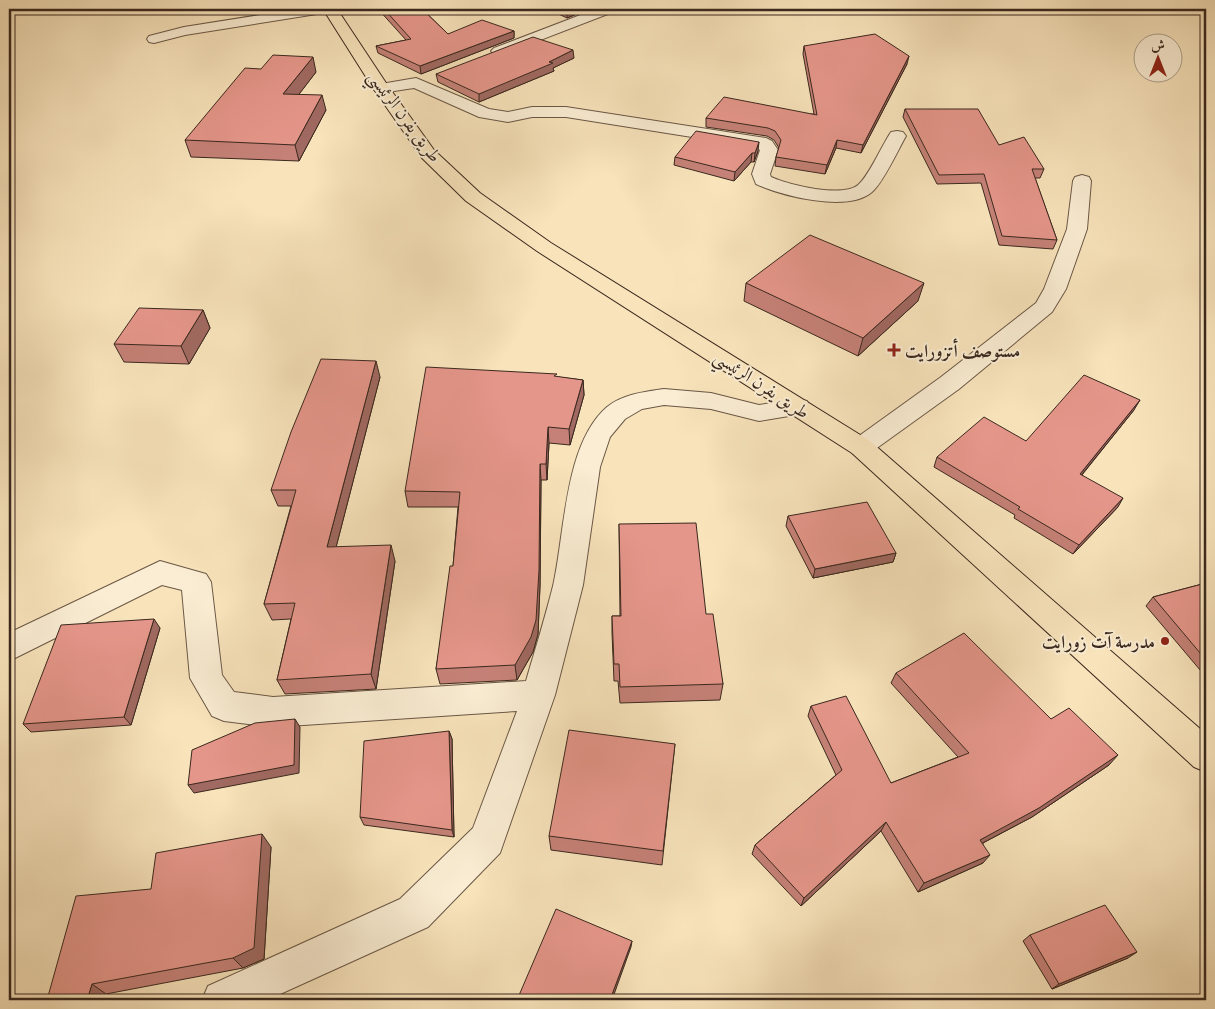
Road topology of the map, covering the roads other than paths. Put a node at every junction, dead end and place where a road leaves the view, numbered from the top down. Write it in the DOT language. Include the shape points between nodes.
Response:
graph roads {
  1 [pos="323,9"];
  2 [pos="330,9"];
  3 [pos="608,9"];
  4 [pos="154,39"];
  5 [pos="488,55"];
  6 [pos="434,76"];
  7 [pos="416,83"];
  8 [pos="381,88"];
  9 [pos="897,136"];
  10 [pos="1082,181"];
  11 [pos="798,407"];
  12 [pos="861,447"];
  13 [pos="9,648"];
  14 [pos="540,695"];
  15 [pos="1206,756"];
  16 [pos="222,1000"];
  1 -- 4 [label="street" via="184,30"];
  2 -- 8 [label="main road, طريق يفرن الرئيسي"];
  3 -- 5 [label="street"];
  6 -- 7 [label="street"];
  7 -- 8 [label="street"];
  7 -- 9 [label="street" via="485,113 508,117 532,112 566,112 760,142 768,150 760,174 763,180 828,196 860,193 867,187"];
  8 -- 11 [label="main road, طريق يفرن الرئيسي" via="428,154 473,197 544,247"];
  10 -- 12 [label="street" via="1077,229 1055,290 1044,307 950,384"];
  11 -- 12 [label="main road, طريق يفرن الرئيسي"];
  11 -- 14 [label="street" via="759,413 711,401 664,396 635,402 616,413 598,434 587,467 568,585"];
  12 -- 15 [label="main road, طريق يفرن الرئيسي"];
  13 -- 14 [label="street" via="160,573 196,582 206,678 224,706 273,712"];
  14 -- 16 [label="street" via="487,840 414,914"];
}
